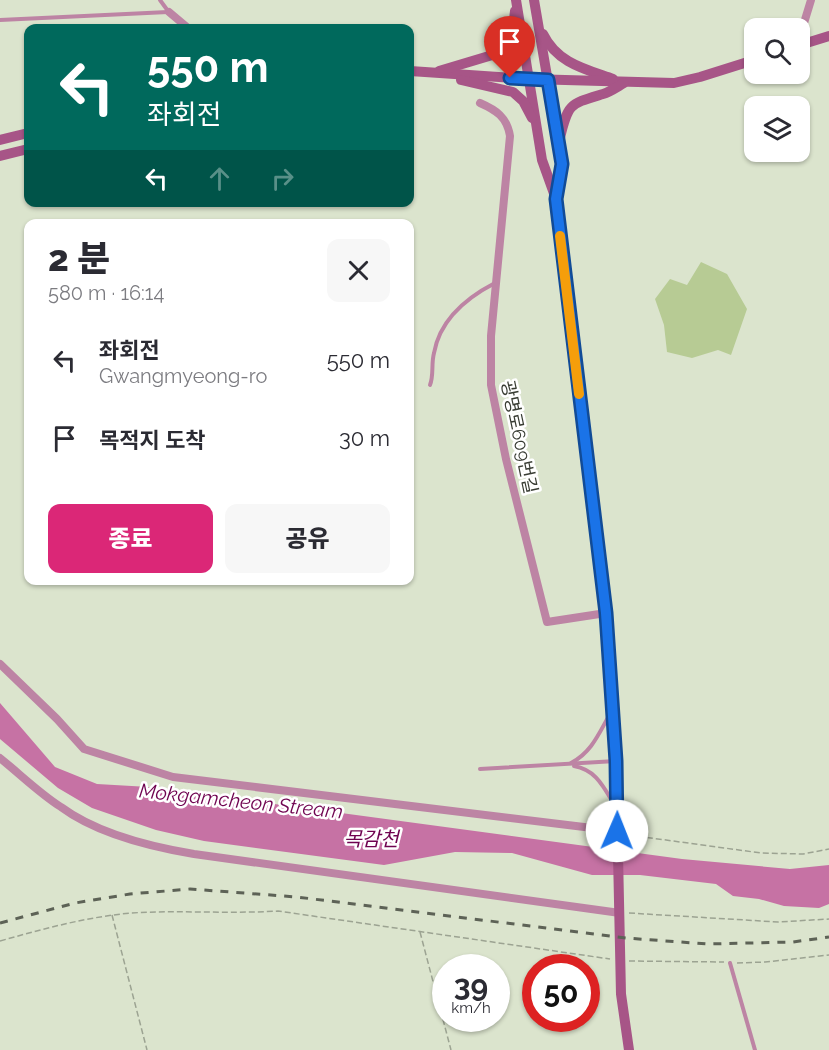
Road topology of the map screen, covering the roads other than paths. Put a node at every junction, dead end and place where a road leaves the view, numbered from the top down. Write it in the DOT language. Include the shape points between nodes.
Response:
graph roads {
  1 [pos="160,0"];
  2 [pos="534,0"];
  3 [pos="811,0"];
  4 [pos="516,1"];
  5 [pos="169,12"];
  6 [pos="806,18"];
  7 [pos="0,20"];
  8 [pos="538,20"];
  9 [pos="183,24"];
  10 [pos="829,36"];
  11 [pos="810,42"];
  12 [pos="744,63"];
  13 [pos="414,71"];
  14 [pos="431,73"];
  15 [pos="530,79"];
  16 [pos="548,80"];
  17 [pos="625,83"];
  18 [pos="480,103"];
  19 [pos="536,125"];
  20 [pos="24,134"];
  21 [pos="0,140"];
  22 [pos="559,144"];
  23 [pos="24,150"];
  24 [pos="0,156"];
  25 [pos="556,199"];
  26 [pos="496,283"];
  27 [pos="430,385"];
  28 [pos="606,613"];
  29 [pos="0,664"];
  30 [pos="613,710"];
  31 [pos="0,758"];
  32 [pos="616,761"];
  33 [pos="567,764"];
  34 [pos="480,769"];
  35 [pos="617,810"];
  36 [pos="617,831"];
  37 [pos="620,913"];
  38 [pos="730,963"];
  39 [pos="629,1050"];
  40 [pos="755,1050"];
  1 -- 5 [label="lane"];
  2 -- 8 [label="main road"];
  3 -- 6 [label="street"];
  4 -- 14 [label="main road" via="506,49"];
  4 -- 15 [label="main road"];
  5 -- 7 [label="lane"];
  5 -- 9 [label="street"];
  8 -- 16 [label="main road"];
  8 -- 17 [label="main road" via="551,47 561,57"];
  10 -- 11 [label="main road"];
  12 -- 17 [label="main road" via="674,83"];
  13 -- 14 [label="main road"];
  14 -- 15 [label="main road"];
  14 -- 19 [label="main road" via="513,92 524,101"];
  15 -- 16 [label="main road"];
  15 -- 19 [label="main road"];
  16 -- 17 [label="main road"];
  16 -- 22 [label="main road"];
  17 -- 22 [label="main road" via="578,101 569,109"];
  18 -- 26 [label="street, 광명로609번길" via="501,115 510,136"];
  19 -- 25 [label="main road" via="542,160"];
  20 -- 21 [label="main road"];
  22 -- 25 [label="main road" via="562,164"];
  23 -- 24 [label="main road"];
  25 -- 28 [label="main road"];
  26 -- 27 [label="lane" via="477,293 445,324 435,346"];
  26 -- 28 [label="street, 광명로609번길" via="490,352 494,405 547,622"];
  28 -- 30 [label="main road"];
  29 -- 36 [label="street" via="84,749 173,777"];
  30 -- 32 [label="main road"];
  30 -- 33 [label="lane" via="593,745"];
  31 -- 37 [label="street" via="62,808 138,842 194,854"];
  32 -- 33 [label="lane"];
  32 -- 35 [label="main road"];
  33 -- 34 [label="lane"];
  33 -- 35 [label="lane" via="596,776"];
  35 -- 36 [label="main road"];
  36 -- 37 [label="main road"];
  37 -- 39 [label="main road" via="621,994"];
  38 -- 40 [label="lane"];
}
